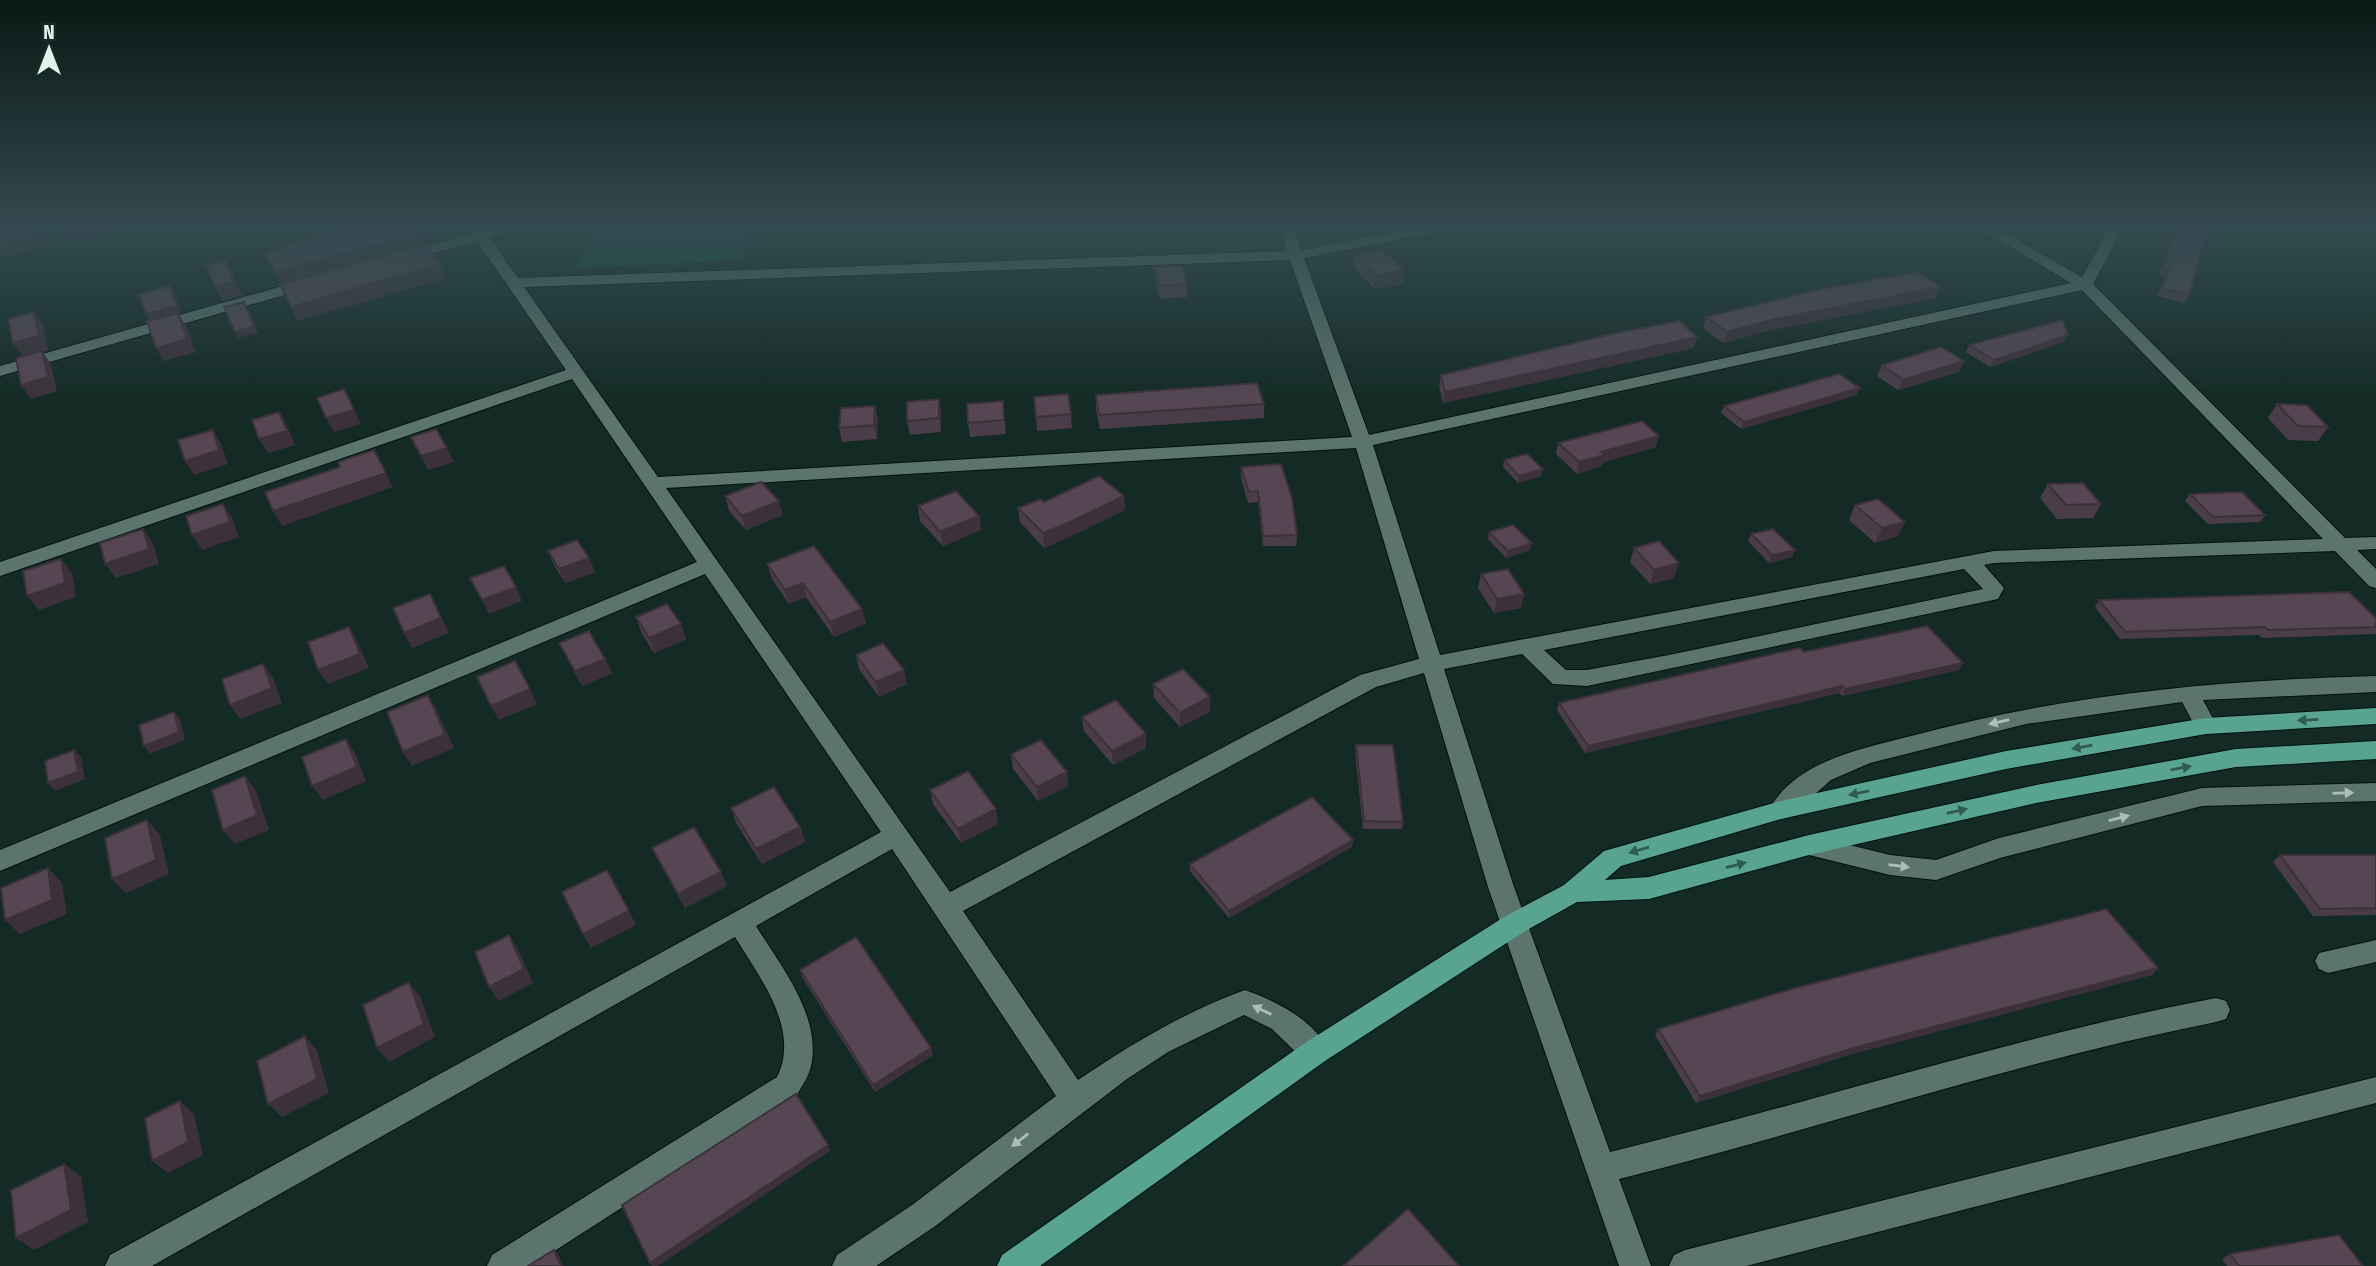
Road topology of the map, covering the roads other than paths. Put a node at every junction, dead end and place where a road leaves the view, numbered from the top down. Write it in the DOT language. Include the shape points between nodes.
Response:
graph roads {
  1 [pos="302,286"];
  2 [pos="513,286"];
  3 [pos="1307,286"];
  4 [pos="2080,286"];
  5 [pos="2086,286"];
  6 [pos="0,371"];
  7 [pos="574,373"];
  8 [pos="1363,442"];
  9 [pos="650,483"];
  10 [pos="2376,543"];
  11 [pos="2340,544"];
  12 [pos="1968,561"];
  13 [pos="708,565"];
  14 [pos="0,569"];
  15 [pos="2376,581"];
  16 [pos="1527,646"];
  17 [pos="1433,663"];
  18 [pos="2376,684"];
  19 [pos="2188,693"];
  20 [pos="2376,716"];
  21 [pos="2206,726"];
  22 [pos="2376,750"];
  23 [pos="2376,792"];
  24 [pos="1781,810"];
  25 [pos="896,835"];
  26 [pos="1809,845"];
  27 [pos="0,861"];
  28 [pos="1573,892"];
  29 [pos="946,907"];
  30 [pos="740,922"];
  31 [pos="1513,925"];
  32 [pos="2376,951"];
  33 [pos="2328,961"];
  34 [pos="2216,1010"];
  35 [pos="1315,1052"];
  36 [pos="2376,1090"];
  37 [pos="1074,1098"];
  38 [pos="1601,1169"];
  39 [pos="121,1266"];
  40 [pos="503,1266"];
  41 [pos="848,1266"];
  42 [pos="1013,1266"];
  43 [pos="1635,1266"];
  44 [pos="1685,1266"];
  1 -- 6 [label="street"];
  2 -- 7 [label="street"];
  3 -- 8 [label="street"];
  4 -- 8 [label="street"];
  5 -- 11 [label="street"];
  7 -- 9 [label="street"];
  7 -- 14 [label="street"];
  8 -- 9 [label="street"];
  8 -- 17 [label="street"];
  9 -- 13 [label="street"];
  10 -- 11 [label="street"];
  11 -- 12 [label="street" via="1994,556"];
  11 -- 15 [label="street"];
  12 -- 16 [label="street"];
  12 -- 16 [label="street" via="1994,588 1991,594 1669,663 1562,678"];
  13 -- 25 [label="street"];
  13 -- 27 [label="street"];
  16 -- 17 [label="street"];
  17 -- 29 [label="street" via="1368,681"];
  17 -- 31 [label="street"];
  18 -- 19 [label="street"];
  19 -- 21 [label="street"];
  19 -- 24 [label="street, one-way" via="2120,699 1946,734 1833,767"];
  20 -- 21 [label="main road, one-way"];
  21 -- 24 [label="main road, one-way" via="2007,760"];
  26 -- 22 [label="main road, one-way" via="2036,794 2236,758"];
  26 -- 23 [label="street, one-way" via="1891,865 1936,870 1999,848 2202,797"];
  24 -- 28 [label="main road, one-way" via="1614,858"];
  25 -- 29 [label="street"];
  25 -- 30 [label="street"];
  28 -- 26 [label="main road, one-way" via="1649,888"];
  28 -- 31 [label="main road"];
  29 -- 37 [label="street"];
  30 -- 39 [label="street"];
  30 -- 40 [label="street" via="799,1031 797,1073 787,1086"];
  31 -- 35 [label="main road"];
  31 -- 38 [label="street"];
  32 -- 33 [label="street"];
  34 -- 38 [label="street" via="2112,1030"];
  35 -- 37 [label="street, one-way" via="1282,1020 1245,1002 1204,1017"];
  35 -- 42 [label="main road"];
  36 -- 44 [label="street"];
  37 -- 41 [label="street, one-way" via="923,1216"];
  38 -- 43 [label="street"];
}
